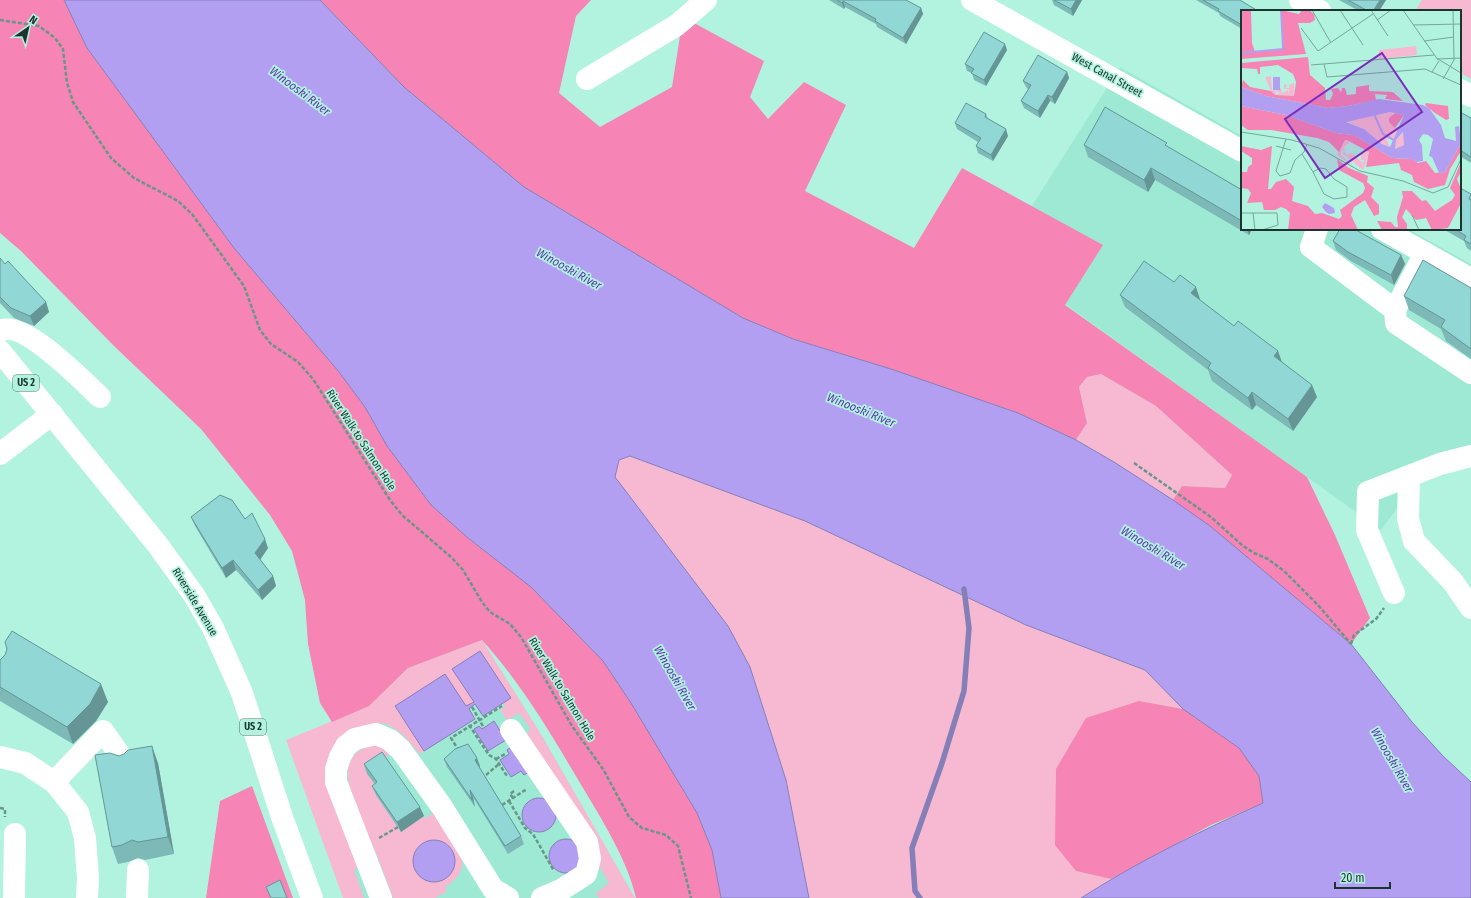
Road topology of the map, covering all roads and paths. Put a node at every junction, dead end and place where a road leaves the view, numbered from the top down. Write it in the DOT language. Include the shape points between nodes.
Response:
graph roads {
  1 [pos="706,0"];
  2 [pos="972,0"];
  3 [pos="1300,0"];
  4 [pos="1318,10"];
  5 [pos="0,20"];
  6 [pos="587,79"];
  7 [pos="1461,91"];
  8 [pos="1471,96"];
  9 [pos="1241,150"];
  10 [pos="1318,230"];
  11 [pos="1384,230"];
  12 [pos="1425,253"];
  13 [pos="1471,279"];
  14 [pos="1395,310"];
  15 [pos="0,331"];
  16 [pos="0,351"];
  17 [pos="1471,373"];
  18 [pos="100,396"];
  19 [pos="52,414"];
  20 [pos="0,454"];
  21 [pos="1471,456"];
  22 [pos="1134,463"];
  23 [pos="1409,477"];
  24 [pos="1394,593"];
  25 [pos="1471,608"];
  26 [pos="502,706"];
  27 [pos="472,707"];
  28 [pos="479,720"];
  29 [pos="469,725"];
  30 [pos="484,728"];
  31 [pos="511,730"];
  32 [pos="507,752"];
  33 [pos="462,755"];
  34 [pos="0,757"];
  35 [pos="496,759"];
  36 [pos="124,761"];
  37 [pos="499,764"];
  38 [pos="486,775"];
  39 [pos="507,776"];
  40 [pos="544,778"];
  41 [pos="54,782"];
  42 [pos="514,792"];
  43 [pos="513,798"];
  44 [pos="509,801"];
  45 [pos="502,805"];
  46 [pos="15,834"];
  47 [pos="138,870"];
  48 [pos="567,886"];
  49 [pos="14,898"];
  50 [pos="87,898"];
  51 [pos="137,898"];
  52 [pos="312,898"];
  53 [pos="381,898"];
  54 [pos="508,898"];
  55 [pos="542,898"];
  56 [pos="691,898"];
  1 -- 6 [label="street" via="677,25"];
  2 -- 9 [label="street, West Canal Street"];
  3 -- 4 [label="street"];
  5 -- 56 [label="path, River Walk to Salmon Hole" via="39,26 55,38 63,49 67,83 73,102 111,158 134,178 178,201 192,214 244,286 260,330 271,344 298,362 313,379 390,500 402,515 463,570 490,612 510,624 521,636 572,726 603,769 629,817 642,828 666,835 678,846"];
  7 -- 8 [label="street"];
  10 -- 14 [label="street" via="1311,247"];
  11 -- 12 [label="street"];
  12 -- 13 [label="street"];
  12 -- 14 [label="street"];
  14 -- 17 [label="street" via="1396,323"];
  15 -- 18 [label="street" via="10,328 44,347"];
  16 -- 19 [label="street, Riverside Avenue / US 2"];
  19 -- 20 [label="street"];
  19 -- 52 [label="street, Riverside Avenue / US 2" via="157,544 194,595 212,628 242,693"];
  21 -- 23 [label="street" via="1440,464"];
  22 -- 24 [label="path" via="1211,517 1243,546 1284,571 1318,605 1351,644 1354,635 1376,620"];
  23 -- 24 [label="street" via="1368,492 1367,530"];
  23 -- 25 [label="street" via="1408,519 1414,541 1453,582"];
  26 -- 28 [label="path"];
  27 -- 28 [label="path"];
  28 -- 29 [label="path"];
  28 -- 30 [label="path"];
  29 -- 33 [label="path" via="451,738"];
  29 -- 35 [label="path" via="489,755"];
  31 -- 40 [label="street"];
  32 -- 35 [label="path"];
  34 -- 41 [label="street" via="25,764"];
  35 -- 37 [label="path"];
  36 -- 41 [label="street" via="103,731"];
  37 -- 38 [label="path"];
  37 -- 39 [label="path"];
  40 -- 43 [label="path"];
  40 -- 48 [label="street" via="587,842 590,859 586,874"];
  41 -- 50 [label="street" via="78,812 85,838"];
  42 -- 43 [label="path" via="510,794"];
  43 -- 44 [label="path"];
  44 -- 45 [label="path"];
  44 -- 48 [label="path" via="525,828 533,834 546,854 550,867"];
  46 -- 49 [label="street"];
  47 -- 51 [label="street"];
  48 -- 55 [label="street"];
  53 -- 54 [label="street" via="336,782 338,763 346,746 355,739 376,734 390,740 401,750 442,807 492,889"];
}
